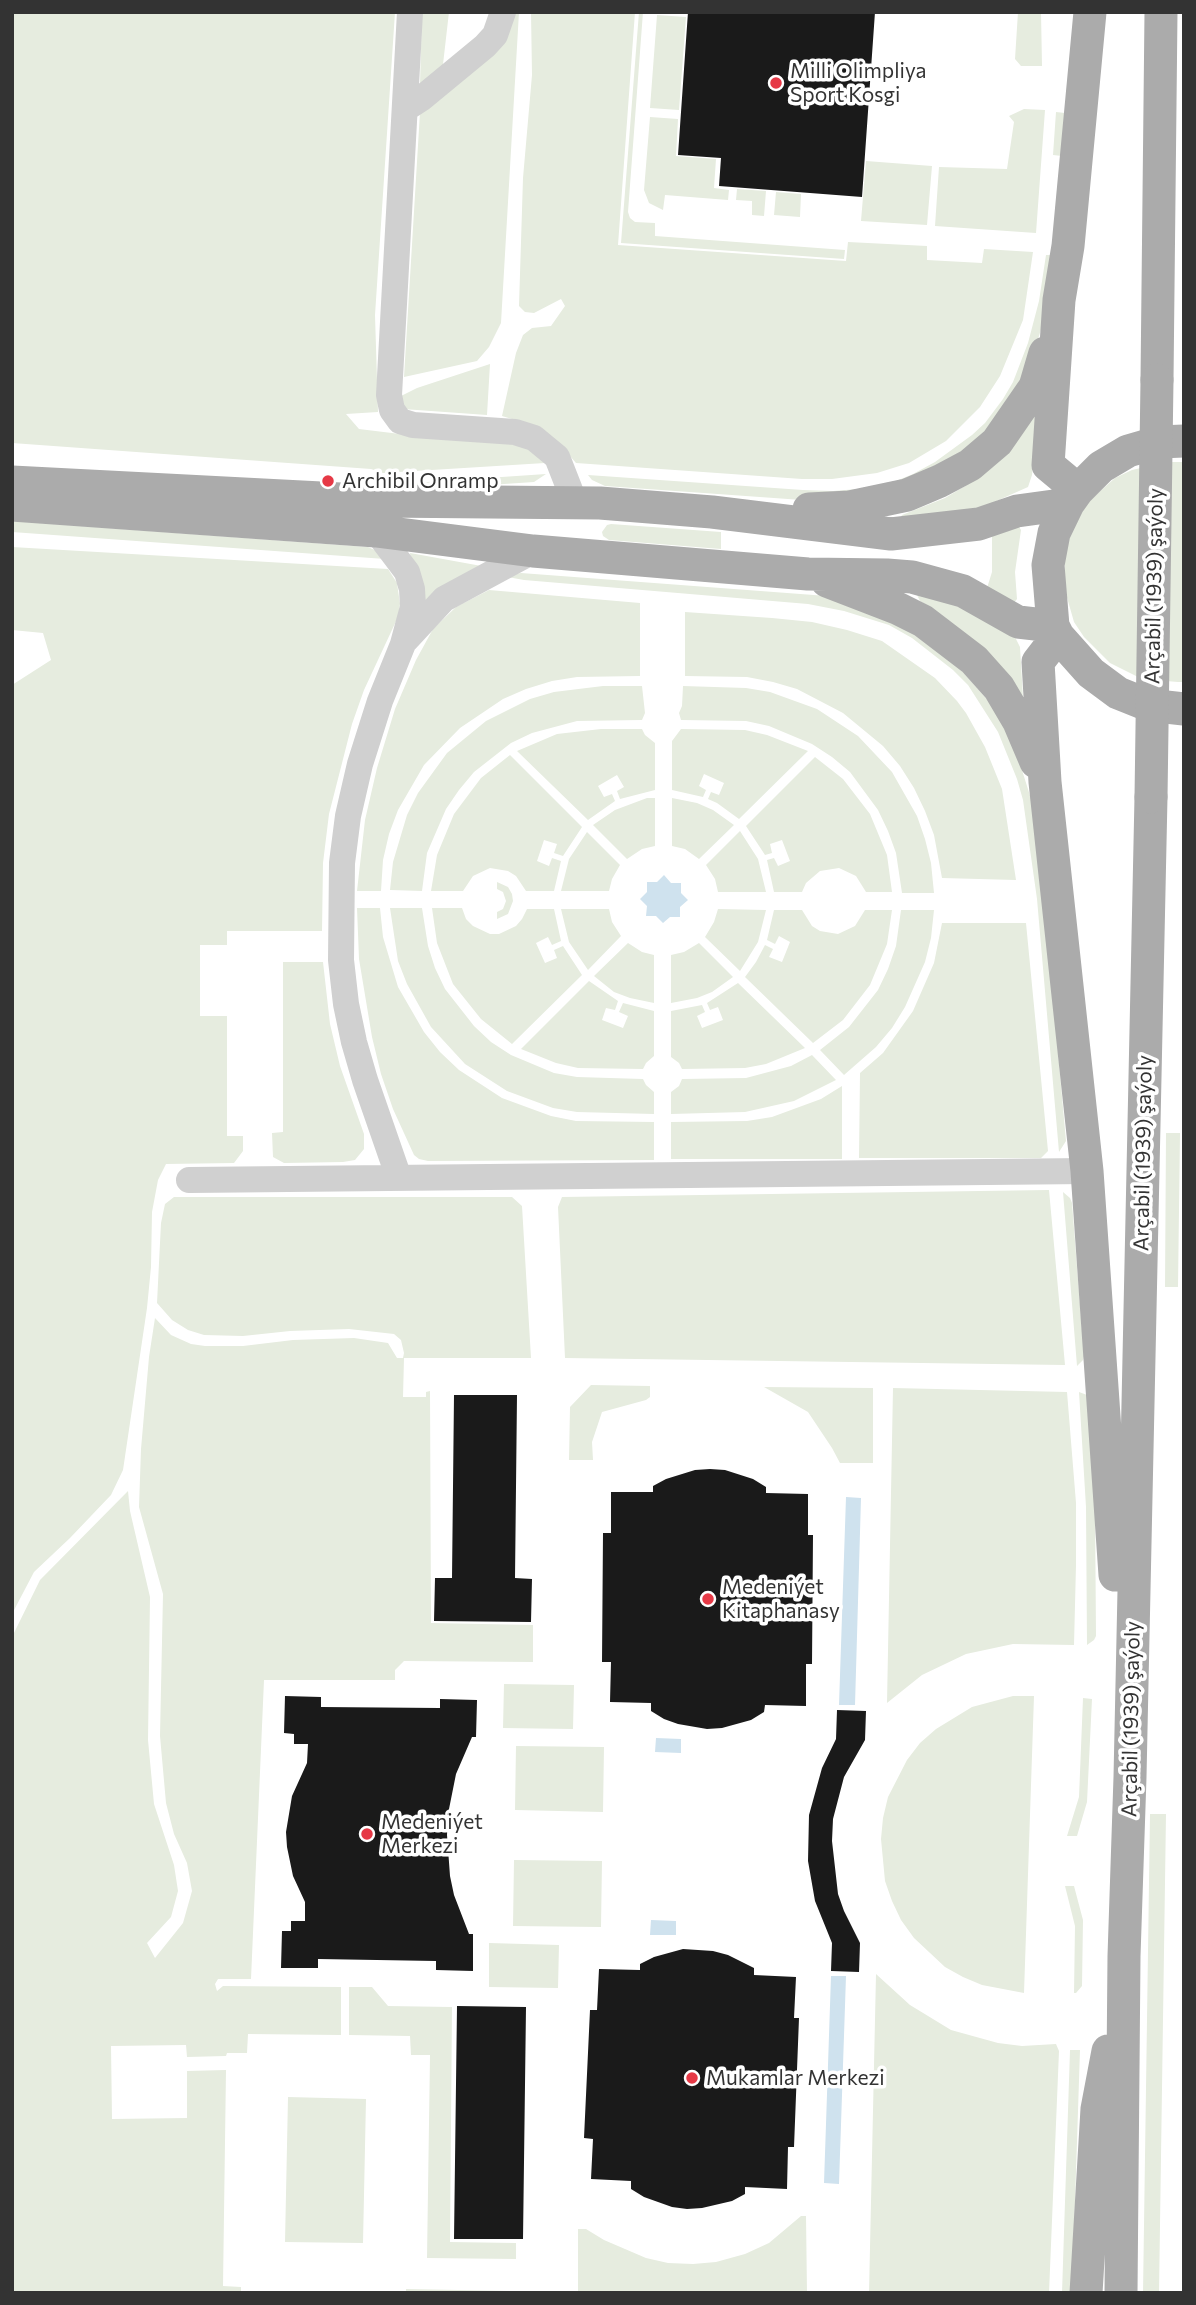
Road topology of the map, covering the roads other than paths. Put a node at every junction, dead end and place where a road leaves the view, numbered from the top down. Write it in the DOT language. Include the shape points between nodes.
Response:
graph roads {
  1 [pos="410,12"];
  2 [pos="503,12"];
  3 [pos="1090,12"];
  4 [pos="1161,12"];
  5 [pos="405,109"];
  6 [pos="1059,300"];
  7 [pos="1184,441"];
  8 [pos="12,482"];
  9 [pos="1073,497"];
  10 [pos="575,503"];
  11 [pos="12,505"];
  12 [pos="712,512"];
  13 [pos="376,530"];
  14 [pos="533,551"];
  15 [pos="808,574"];
  16 [pos="1056,631"];
  17 [pos="403,644"];
  18 [pos="1184,709"];
  19 [pos="1045,782"];
  20 [pos="1087,1171"];
  21 [pos="399,1178"];
  22 [pos="189,1180"];
  23 [pos="1130,1777"];
  24 [pos="1124,1956"];
  25 [pos="1086,2293"];
  26 [pos="1121,2293"];
  1 -- 5 [label="street"];
  2 -- 5 [label="street" via="485,46"];
  3 -- 6 [label="main road"];
  4 -- 23 [label="main road, Arçabil (1939) şaýoly, bridge" via="1151,797"];
  5 -- 10 [label="street" via="389,395 392,410 400,421 413,425 515,432 534,438 557,457"];
  6 -- 9 [label="main road" via="1048,465"];
  6 -- 12 [label="main road" via="1035,387 997,442 970,465 906,495 850,507"];
  7 -- 9 [label="main road" via="1128,451 1101,467"];
  8 -- 10 [label="main road" via="379,501"];
  9 -- 12 [label="main road" via="979,524 891,534"];
  9 -- 16 [label="main road" via="1054,533 1048,565"];
  10 -- 12 [label="main road"];
  11 -- 13 [label="main road"];
  13 -- 14 [label="main road"];
  13 -- 17 [label="street" via="407,572 412,589 413,607"];
  14 -- 15 [label="main road"];
  14 -- 17 [label="street" via="444,599"];
  15 -- 16 [label="main road" via="912,577 963,591 1018,622"];
  15 -- 19 [label="main road" via="923,621 974,660 999,688 1019,722"];
  16 -- 18 [label="main road" via="1091,673 1118,692 1148,705"];
  16 -- 19 [label="main road" via="1038,662"];
  17 -- 21 [label="street" via="360,764 342,863 340,908 349,1017"];
  19 -- 20 [label="main road"];
  20 -- 21 [label="street"];
  20 -- 23 [label="main road"];
  21 -- 22 [label="street"];
  23 -- 24 [label="main road, Arçabil (1939) şaýoly"];
  24 -- 25 [label="main road" via="1097,2109"];
  24 -- 26 [label="main road, Arçabil (1939) şaýoly"];
}
